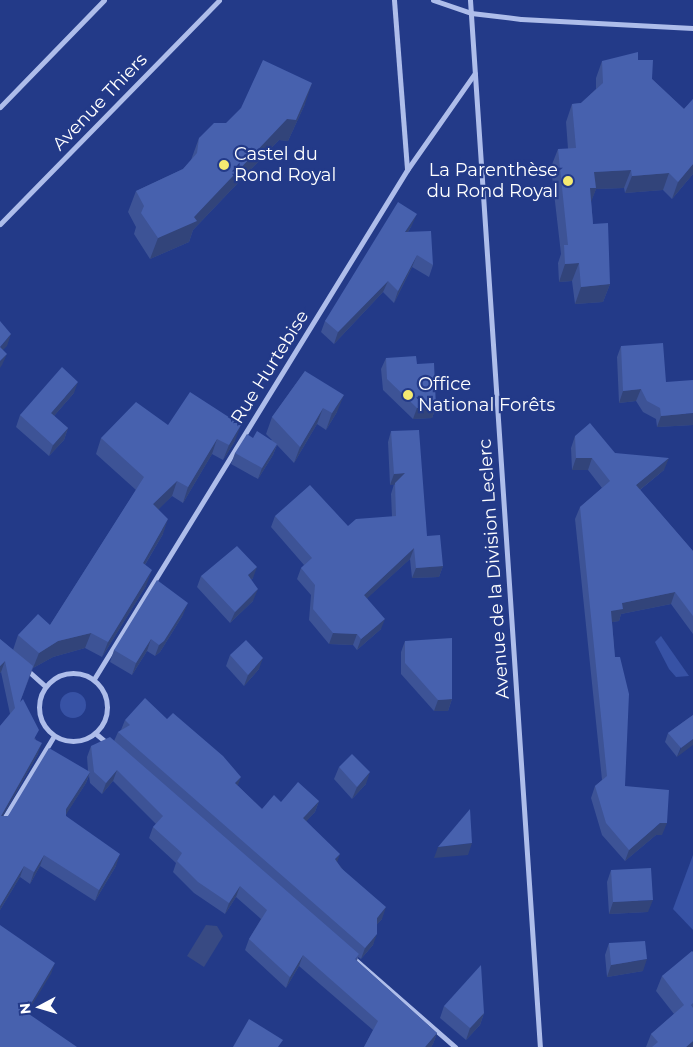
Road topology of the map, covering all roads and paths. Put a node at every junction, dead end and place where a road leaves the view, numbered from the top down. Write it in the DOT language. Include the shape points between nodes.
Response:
graph roads {
  1 [pos="104,0"];
  2 [pos="219,0"];
  3 [pos="394,0"];
  4 [pos="433,0"];
  5 [pos="470,0"];
  6 [pos="471,13"];
  7 [pos="693,28"];
  8 [pos="475,73"];
  9 [pos="0,107"];
  10 [pos="407,170"];
  11 [pos="0,224"];
  12 [pos="19,662"];
  13 [pos="94,679"];
  14 [pos="45,686"];
  15 [pos="95,733"];
  16 [pos="54,736"];
  17 [pos="118,752"];
  18 [pos="0,825"];
  19 [pos="342,948"];
  20 [pos="455,1047"];
  21 [pos="540,1047"];
  1 -- 9 [label="street"];
  2 -- 11 [label="street, Avenue Thiers"];
  3 -- 10 [label="street"];
  4 -- 6 [label="street"];
  5 -- 6 [label="street, Avenue de la Division Leclerc"];
  6 -- 7 [label="street"];
  6 -- 8 [label="street, Avenue de la Division Leclerc"];
  8 -- 10 [label="street, Rue Hurtebise"];
  8 -- 21 [label="street, Avenue de la Division Leclerc"];
  10 -- 13 [label="street, Rue Hurtebise"];
  12 -- 14 [label="street"];
  13 -- 14 [label="street" via="62,674"];
  13 -- 15 [label="street" via="107,705"];
  14 -- 16 [label="street" via="40,696 40,718"];
  15 -- 16 [label="street" via="75,741"];
  15 -- 17 [label="street"];
  16 -- 18 [label="street"];
  19 -- 20 [label="street"];
}
